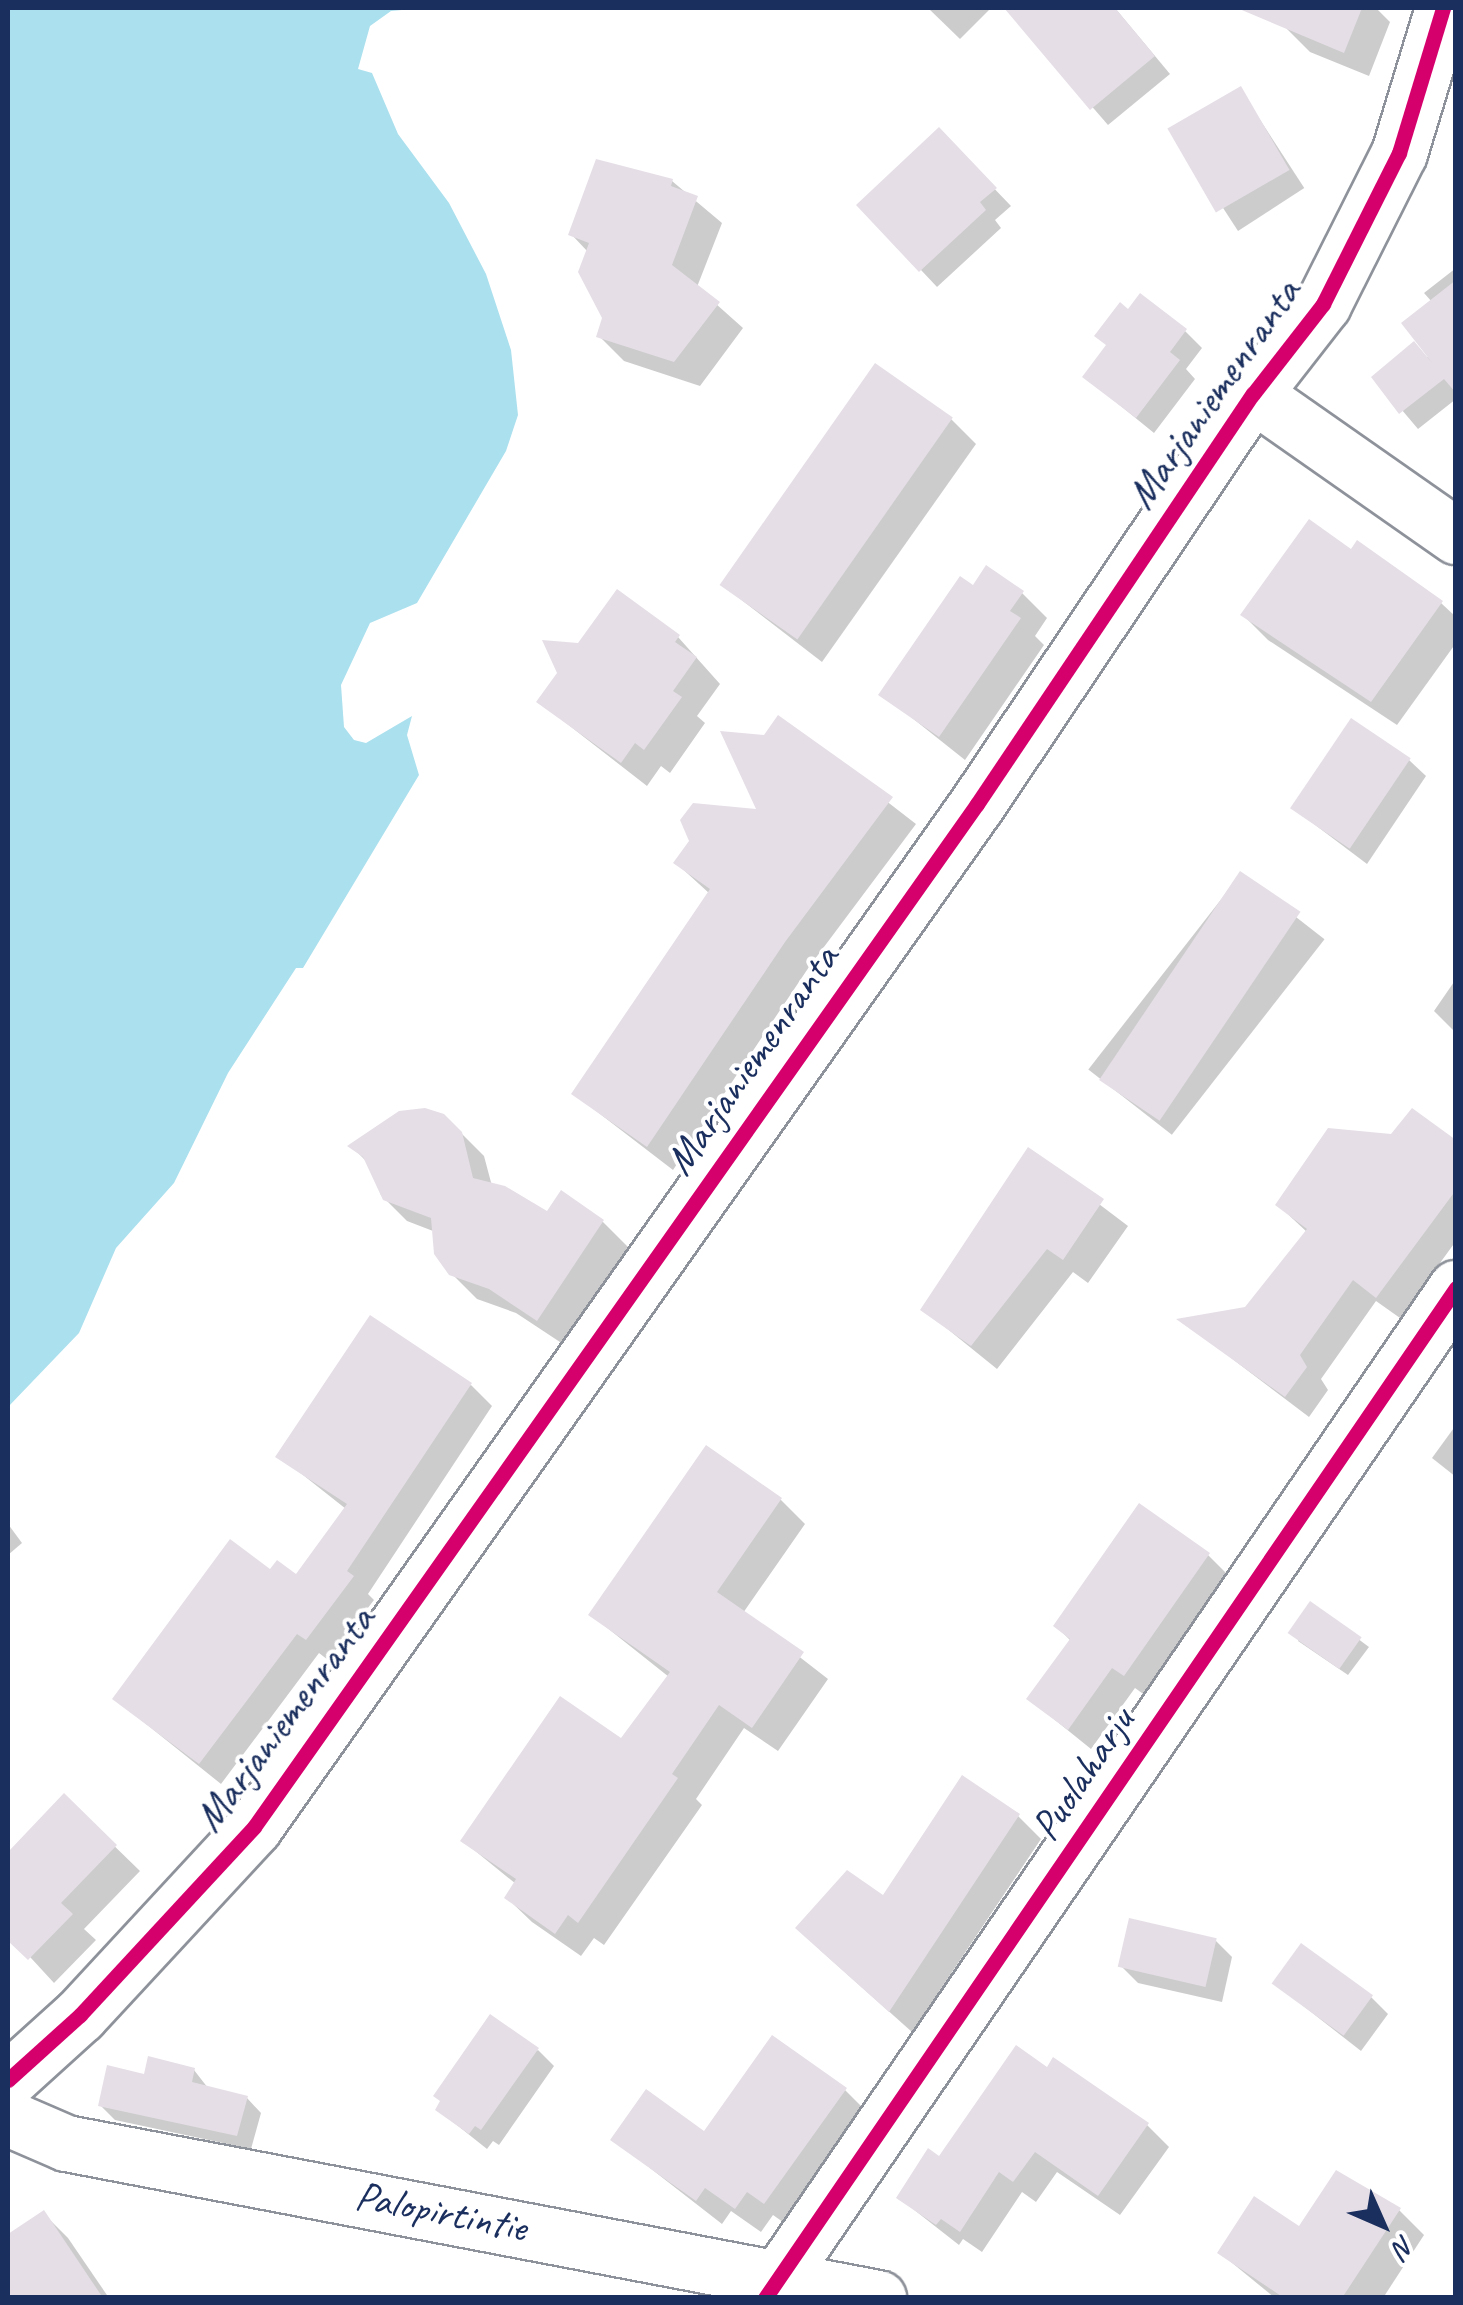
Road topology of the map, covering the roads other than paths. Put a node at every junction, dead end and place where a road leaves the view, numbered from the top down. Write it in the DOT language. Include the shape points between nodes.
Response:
graph roads {
  1 [pos="1443,8"];
  2 [pos="1253,394"];
  3 [pos="1456,536"];
  4 [pos="1456,1288"];
  5 [pos="8,2080"];
  6 [pos="8,2118"];
  7 [pos="773,2289"];
  8 [pos="878,2298"];
  1 -- 2 [label="street, Marjaniemenranta" via="1424,84 1370,219 1323,304"];
  2 -- 3 [label="street"];
  2 -- 5 [label="street, Marjaniemenranta" via="977,804 254,1827 80,2015"];
  4 -- 7 [label="street, Puolaharju"];
  6 -- 7 [label="street, Palopirtintie" via="66,2143"];
  7 -- 8 [label="street, Palopirtintie"];
}
